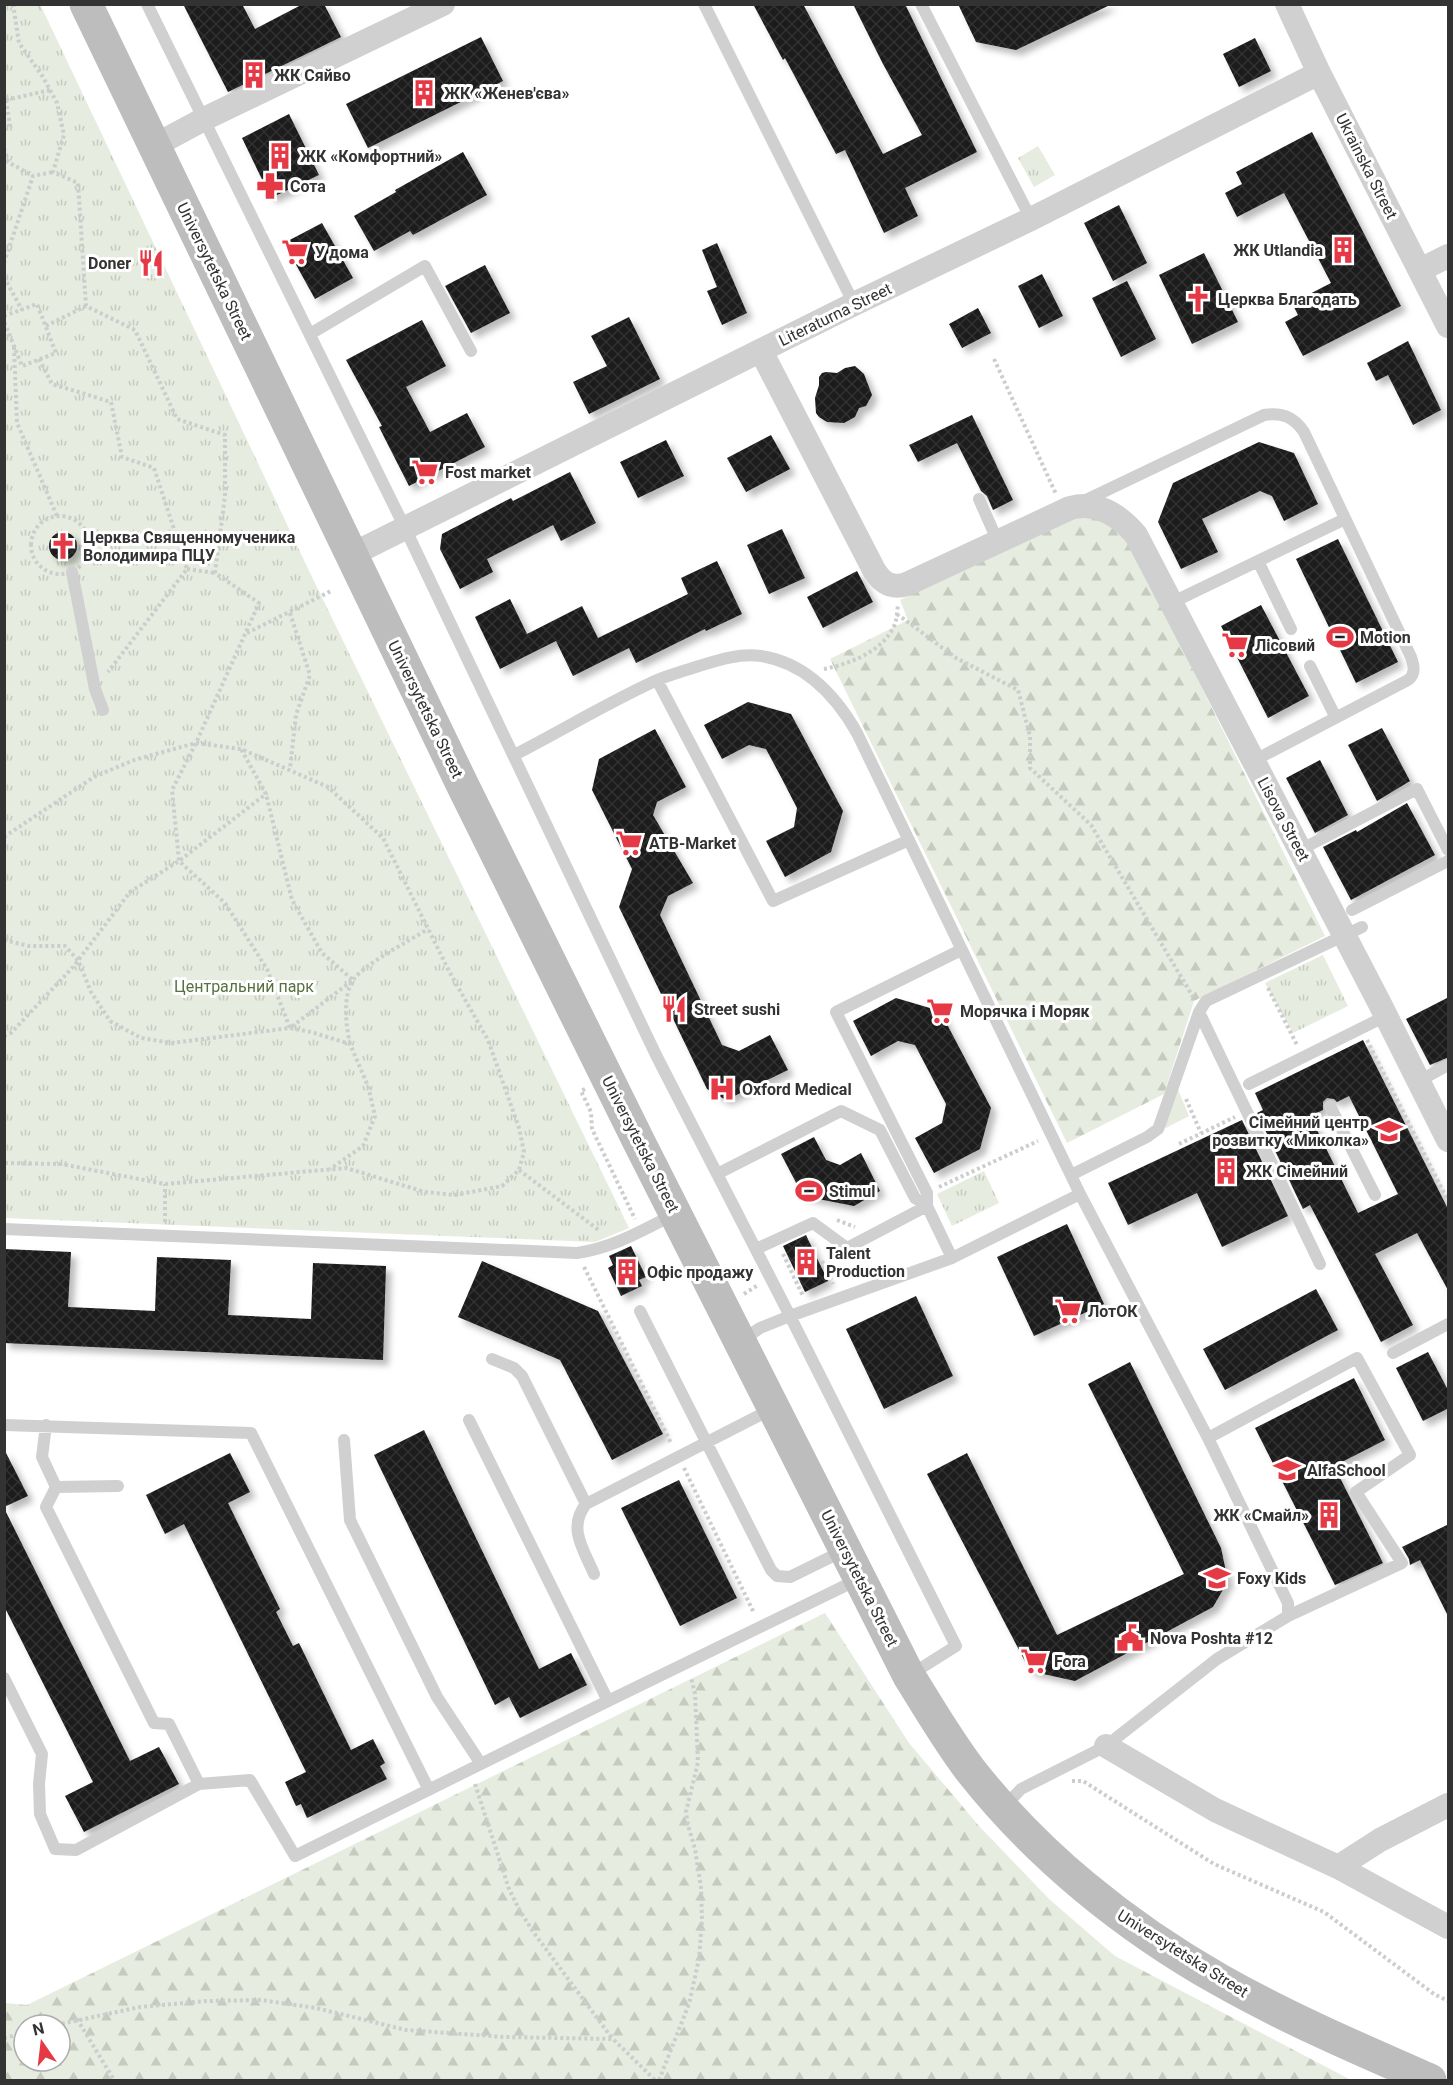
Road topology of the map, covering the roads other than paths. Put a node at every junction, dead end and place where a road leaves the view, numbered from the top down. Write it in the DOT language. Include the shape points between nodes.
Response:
graph roads {
  1 [pos="86,4"];
  2 [pos="147,4"];
  3 [pos="443,4"];
  4 [pos="704,4"];
  5 [pos="921,4"];
  6 [pos="1287,4"];
  7 [pos="1319,73"];
  8 [pos="204,119"];
  9 [pos="154,146"];
  10 [pos="1031,219"];
  11 [pos="1449,256"];
  12 [pos="1420,270"];
  13 [pos="854,304"];
  14 [pos="1449,326"];
  15 [pos="310,334"];
  16 [pos="471,351"];
  17 [pos="761,351"];
  18 [pos="979,499"];
  19 [pos="1065,505"];
  20 [pos="1345,519"];
  21 [pos="405,528"];
  22 [pos="998,542"];
  23 [pos="351,555"];
  24 [pos="1258,561"];
  25 [pos="72,572"];
  26 [pos="1171,603"];
  27 [pos="1292,629"];
  28 [pos="1310,666"];
  29 [pos="657,680"];
  30 [pos="103,710"];
  31 [pos="1336,718"];
  32 [pos="514,755"];
  33 [pos="1253,761"];
  34 [pos="909,840"];
  35 [pos="1300,850"];
  36 [pos="1449,850"];
  37 [pos="1449,861"];
  38 [pos="1352,910"];
  39 [pos="1353,931"];
  40 [pos="961,951"];
  41 [pos="1200,1010"];
  42 [pos="1386,1016"];
  43 [pos="1449,1065"];
  44 [pos="1419,1081"];
  45 [pos="1249,1084"];
  46 [pos="1330,1106"];
  47 [pos="1449,1140"];
  48 [pos="717,1174"];
  49 [pos="1071,1174"];
  50 [pos="1080,1194"];
  51 [pos="1375,1195"];
  52 [pos="927,1206"];
  53 [pos="676,1213"];
  54 [pos="4,1229"];
  55 [pos="756,1249"];
  56 [pos="952,1258"];
  57 [pos="1320,1264"];
  58 [pos="640,1311"];
  59 [pos="790,1316"];
  60 [pos="1449,1324"];
  61 [pos="741,1341"];
  62 [pos="1394,1353"];
  63 [pos="492,1359"];
  64 [pos="774,1408"];
  65 [pos="469,1420"];
  66 [pos="4,1425"];
  67 [pos="46,1425"];
  68 [pos="1208,1438"];
  69 [pos="344,1440"];
  70 [pos="708,1442"];
  71 [pos="118,1486"];
  72 [pos="56,1487"];
  73 [pos="586,1504"];
  74 [pos="846,1550"];
  75 [pos="594,1574"];
  76 [pos="860,1578"];
  77 [pos="1288,1616"];
  78 [pos="909,1676"];
  79 [pos="4,1678"];
  80 [pos="608,1701"];
  81 [pos="1106,1746"];
  82 [pos="476,1766"];
  83 [pos="199,1784"];
  84 [pos="429,1790"];
  85 [pos="1449,1805"];
  86 [pos="1003,1808"];
  87 [pos="1338,1867"];
  88 [pos="1449,1927"];
  89 [pos="1430,2080"];
  1 -- 9 [label="main road, Universytetska Street"];
  2 -- 8 [label="lane"];
  3 -- 8 [label="street"];
  4 -- 13 [label="lane"];
  5 -- 10 [label="lane"];
  6 -- 7 [label="street, Ukrainska Street"];
  7 -- 10 [label="street, Literaturna Street"];
  7 -- 12 [label="street, Ukrainska Street"];
  8 -- 9 [label="street"];
  8 -- 15 [label="lane"];
  9 -- 23 [label="main road, Universytetska Street"];
  10 -- 13 [label="street, Literaturna Street"];
  11 -- 12 [label="street"];
  12 -- 14 [label="street, Ukrainska Street"];
  13 -- 17 [label="street, Literaturna Street"];
  15 -- 16 [label="lane" via="425,266"];
  15 -- 21 [label="lane"];
  17 -- 21 [label="street, Literaturna Street"];
  17 -- 22 [label="street" via="878,577 889,585 907,584"];
  18 -- 22 [label="lane"];
  19 -- 20 [label="lane" via="1264,415 1277,414 1294,420 1304,432"];
  19 -- 22 [label="street"];
  19 -- 26 [label="street, Lisova Street" via="1083,504 1105,510 1127,524"];
  20 -- 24 [label="lane"];
  20 -- 31 [label="lane" via="1414,670 1408,680"];
  21 -- 23 [label="street, Literaturna Street"];
  21 -- 32 [label="lane"];
  23 -- 53 [label="main road, Universytetska Street"];
  24 -- 26 [label="lane"];
  24 -- 27 [label="lane"];
  25 -- 30 [label="lane" via="95,689"];
  26 -- 33 [label="street, Lisova Street"];
  28 -- 31 [label="lane"];
  29 -- 32 [label="lane"];
  29 -- 34 [label="lane" via="717,660 750,656 769,658 802,672 824,687 849,719"];
  29 -- 34 [label="lane" via="773,901"];
  31 -- 33 [label="lane"];
  32 -- 48 [label="lane" via="656,1055"];
  33 -- 35 [label="street, Lisova Street"];
  34 -- 40 [label="lane"];
  35 -- 36 [label="lane" via="1416,789"];
  35 -- 39 [label="street, Lisova Street"];
  37 -- 38 [label="lane"];
  39 -- 41 [label="lane" via="1206,1001"];
  39 -- 42 [label="street, Lisova Street"];
  40 -- 49 [label="lane" via="1051,1134 1056,1153"];
  40 -- 52 [label="lane" via="836,1012 927,1193"];
  41 -- 49 [label="lane" via="1158,1129"];
  41 -- 57 [label="lane"];
  42 -- 44 [label="street, Lisova Street"];
  42 -- 45 [label="lane" via="1306,1062"];
  43 -- 44 [label="lane"];
  44 -- 47 [label="street, Lisova Street"];
  46 -- 51 [label="lane"];
  48 -- 52 [label="lane" via="841,1111 880,1130 915,1198"];
  48 -- 55 [label="lane"];
  49 -- 50 [label="lane"];
  50 -- 56 [label="lane"];
  50 -- 68 [label="lane"];
  52 -- 55 [label="lane" via="847,1248 813,1222"];
  52 -- 56 [label="lane"];
  53 -- 54 [label="lane" via="616,1243 577,1253"];
  53 -- 61 [label="main road, Universytetska Street"];
  55 -- 59 [label="lane"];
  56 -- 59 [label="lane"];
  58 -- 70 [label="lane"];
  59 -- 61 [label="lane"];
  59 -- 78 [label="lane" via="956,1646"];
  60 -- 62 [label="lane"];
  61 -- 64 [label="main road, Universytetska Street"];
  63 -- 73 [label="lane" via="514,1368 522,1376"];
  64 -- 70 [label="lane"];
  64 -- 74 [label="main road, Universytetska Street"];
  65 -- 80 [label="lane"];
  66 -- 67 [label="lane"];
  67 -- 72 [label="lane" via="42,1457"];
  67 -- 84 [label="lane" via="251,1432"];
  68 -- 77 [label="lane" via="1288,1603"];
  68 -- 77 [label="lane" via="1357,1358 1410,1455 1356,1492 1402,1563"];
  69 -- 82 [label="lane" via="350,1520 437,1697"];
  70 -- 73 [label="lane"];
  70 -- 74 [label="lane" via="777,1576 790,1577"];
  71 -- 72 [label="lane"];
  72 -- 83 [label="lane" via="46,1507 154,1723 169,1724"];
  73 -- 75 [label="lane" via="576,1523 577,1535"];
  74 -- 76 [label="main road, Universytetska Street"];
  76 -- 78 [label="main road, Universytetska Street"];
  76 -- 80 [label="lane"];
  77 -- 81 [label="lane" via="1217,1659"];
  78 -- 86 [label="main road, Universytetska Street" via="971,1770"];
  79 -- 83 [label="lane" via="42,1754 40,1814 55,1850 76,1850"];
  80 -- 82 [label="lane"];
  81 -- 86 [label="lane" via="1022,1789"];
  81 -- 87 [label="street" via="1215,1810"];
  82 -- 84 [label="lane"];
  83 -- 84 [label="lane" via="250,1780 296,1856"];
  85 -- 87 [label="street" via="1380,1840"];
  86 -- 89 [label="main road, Universytetska Street" via="1097,1898 1148,1935 1220,1980"];
  87 -- 88 [label="street"];
}
